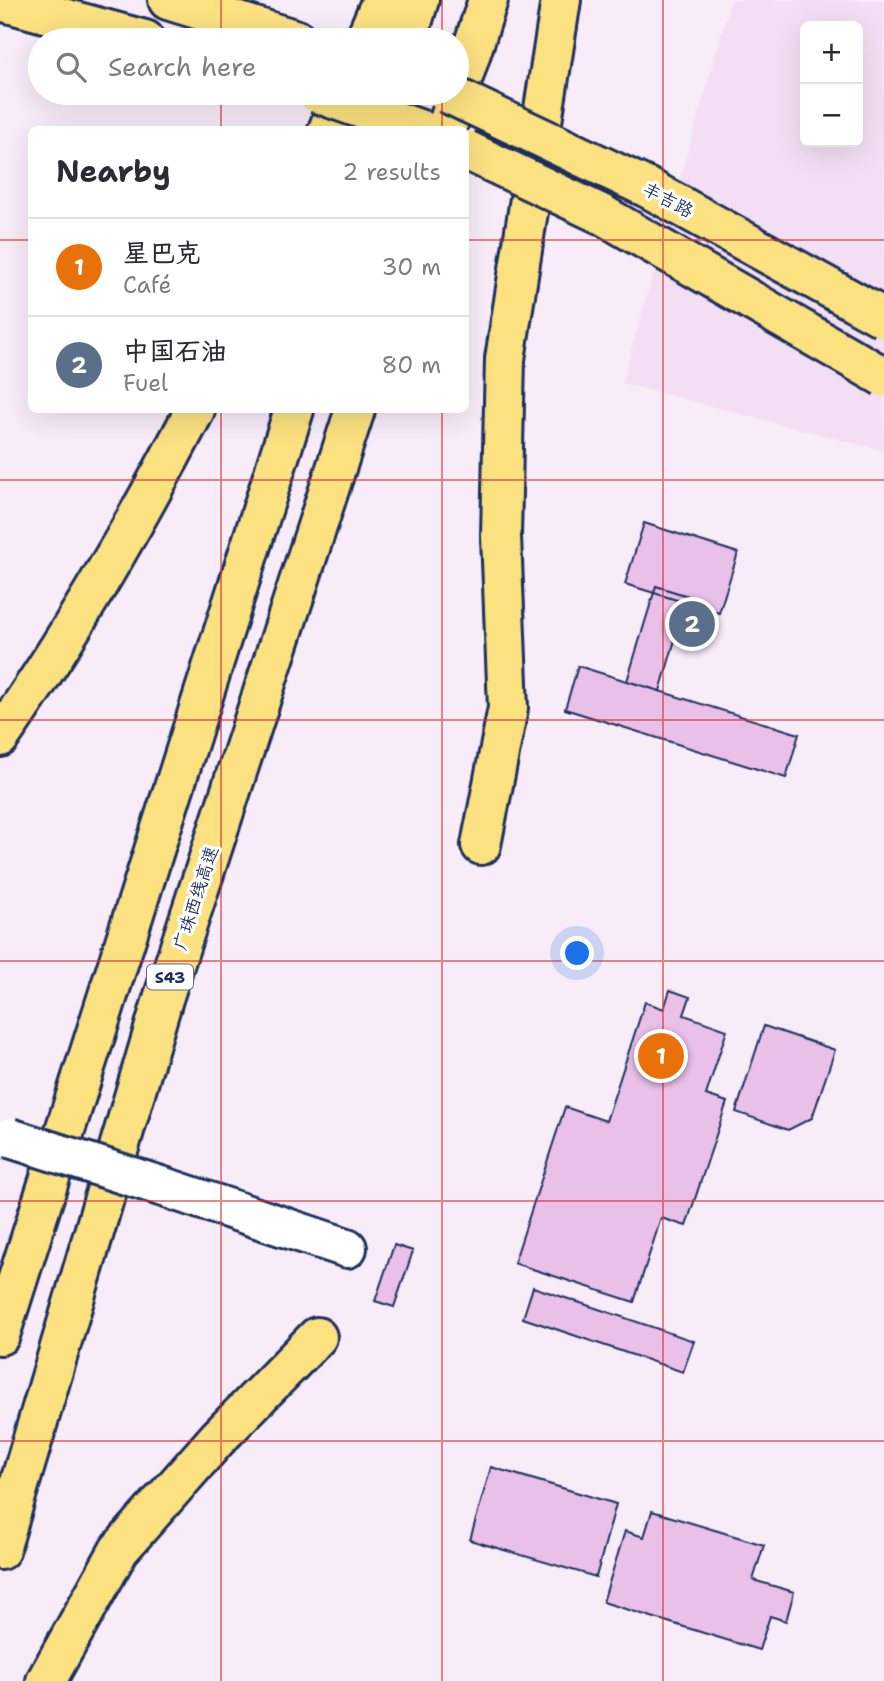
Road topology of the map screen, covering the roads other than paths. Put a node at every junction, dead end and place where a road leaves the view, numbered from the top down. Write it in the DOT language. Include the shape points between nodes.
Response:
graph roads {
  1 [pos="168,0"];
  2 [pos="382,0"];
  3 [pos="419,0"];
  4 [pos="488,0"];
  5 [pos="561,0"];
  6 [pos="0,1"];
  7 [pos="100,28"];
  8 [pos="258,28"];
  9 [pos="370,28"];
  10 [pos="411,28"];
  11 [pos="469,59"];
  12 [pos="469,103"];
  13 [pos="338,105"];
  14 [pos="351,105"];
  15 [pos="388,105"];
  16 [pos="454,105"];
  17 [pos="330,126"];
  18 [pos="382,126"];
  19 [pos="410,126"];
  20 [pos="447,126"];
  21 [pos="469,151"];
  22 [pos="884,318"];
  23 [pos="884,377"];
  24 [pos="193,413"];
  25 [pos="293,413"];
  26 [pos="354,413"];
  27 [pos="0,737"];
  28 [pos="481,845"];
  29 [pos="5,1136"];
  30 [pos="347,1248"];
  31 [pos="0,1335"];
  32 [pos="317,1337"];
  33 [pos="0,1550"];
  34 [pos="46,1681"];
  1 -- 8 [label="main road"];
  2 -- 9 [label="main road"];
  3 -- 10 [label="main road"];
  4 -- 11 [label="main road"];
  5 -- 28 [label="main road" via="505,359 501,536 508,708"];
  6 -- 7 [label="main road"];
  12 -- 22 [label="main road, 丰吉路, bridge" via="648,188"];
  13 -- 17 [label="main road"];
  14 -- 19 [label="main road, bridge"];
  15 -- 18 [label="main road"];
  16 -- 20 [label="main road"];
  21 -- 23 [label="main road, bridge" via="603,215"];
  24 -- 27 [label="main road" via="136,524"];
  25 -- 31 [label="main road"];
  26 -- 33 [label="main road, 广珠西线高速 / S43" via="163,999"];
  29 -- 30 [label="lane, bridge"];
  32 -- 34 [label="main road" via="217,1439 119,1550"];
}
